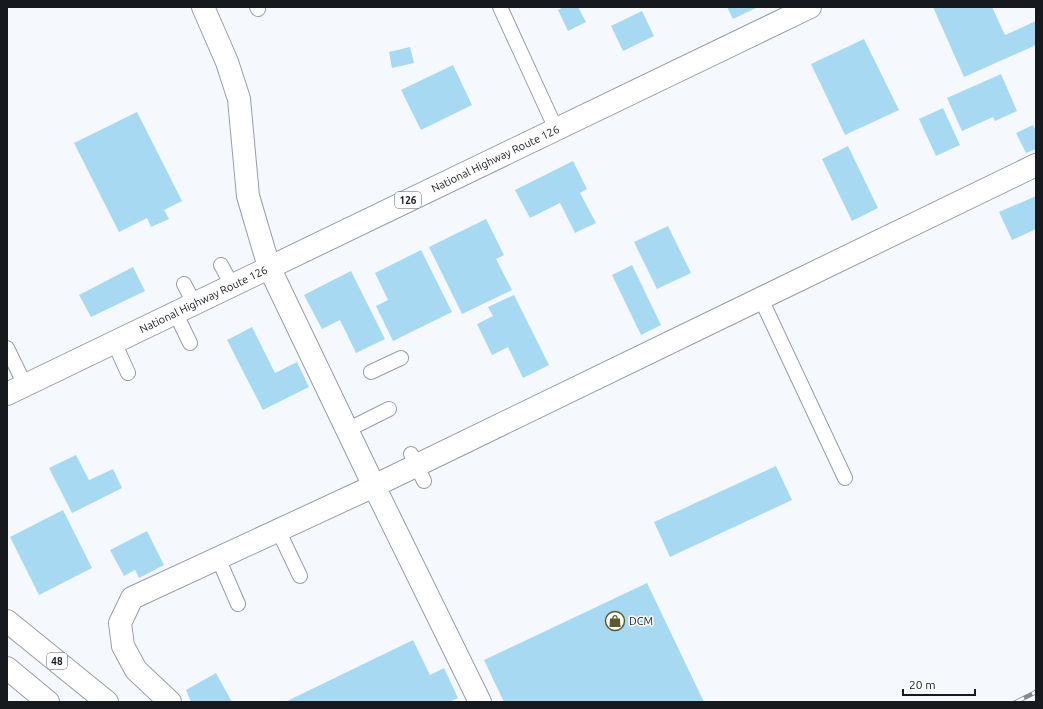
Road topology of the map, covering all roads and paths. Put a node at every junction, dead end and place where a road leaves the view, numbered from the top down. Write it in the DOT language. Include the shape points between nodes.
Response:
graph roads {
  1 [pos="203,7"];
  2 [pos="500,7"];
  3 [pos="810,7"];
  4 [pos="556,129"];
  5 [pos="1036,165"];
  6 [pos="221,264"];
  7 [pos="268,267"];
  8 [pos="184,284"];
  9 [pos="232,285"];
  10 [pos="761,299"];
  11 [pos="185,308"];
  12 [pos="114,342"];
  13 [pos="190,343"];
  14 [pos="7,348"];
  15 [pos="401,358"];
  16 [pos="371,372"];
  17 [pos="128,373"];
  18 [pos="16,389"];
  19 [pos="389,409"];
  20 [pos="347,430"];
  21 [pos="845,478"];
  22 [pos="374,486"];
  23 [pos="278,530"];
  24 [pos="218,558"];
  25 [pos="300,576"];
  26 [pos="238,604"];
  27 [pos="7,621"];
  28 [pos="7,668"];
  29 [pos="48,702"];
  30 [pos="107,702"];
  31 [pos="170,702"];
  32 [pos="480,702"];
  1 -- 7 [label="main road" via="227,62 239,99 248,196"];
  2 -- 4 [label="lane"];
  3 -- 4 [label="main road, National Highway Route 126 / 126"];
  4 -- 7 [label="main road, National Highway Route 126 / 126"];
  5 -- 10 [label="main road"];
  6 -- 9 [label="lane"];
  7 -- 9 [label="main road, National Highway Route 126 / 126"];
  7 -- 20 [label="main road"];
  8 -- 11 [label="lane"];
  9 -- 11 [label="main road, National Highway Route 126 / 126"];
  10 -- 21 [label="lane"];
  10 -- 22 [label="main road" via="503,430"];
  11 -- 12 [label="main road, National Highway Route 126 / 126"];
  11 -- 13 [label="lane"];
  12 -- 17 [label="lane"];
  12 -- 18 [label="main road, National Highway Route 126 / 126"];
  14 -- 18 [label="lane"];
  15 -- 16 [label="lane"];
  19 -- 20 [label="lane"];
  20 -- 22 [label="main road"];
  22 -- 23 [label="main road"];
  22 -- 32 [label="main road"];
  23 -- 24 [label="main road"];
  23 -- 25 [label="lane"];
  24 -- 26 [label="lane"];
  24 -- 31 [label="main road" via="132,598 120,623 123,646 136,670"];
  27 -- 30 [label="main road, 48"];
  28 -- 29 [label="main road"];
}
